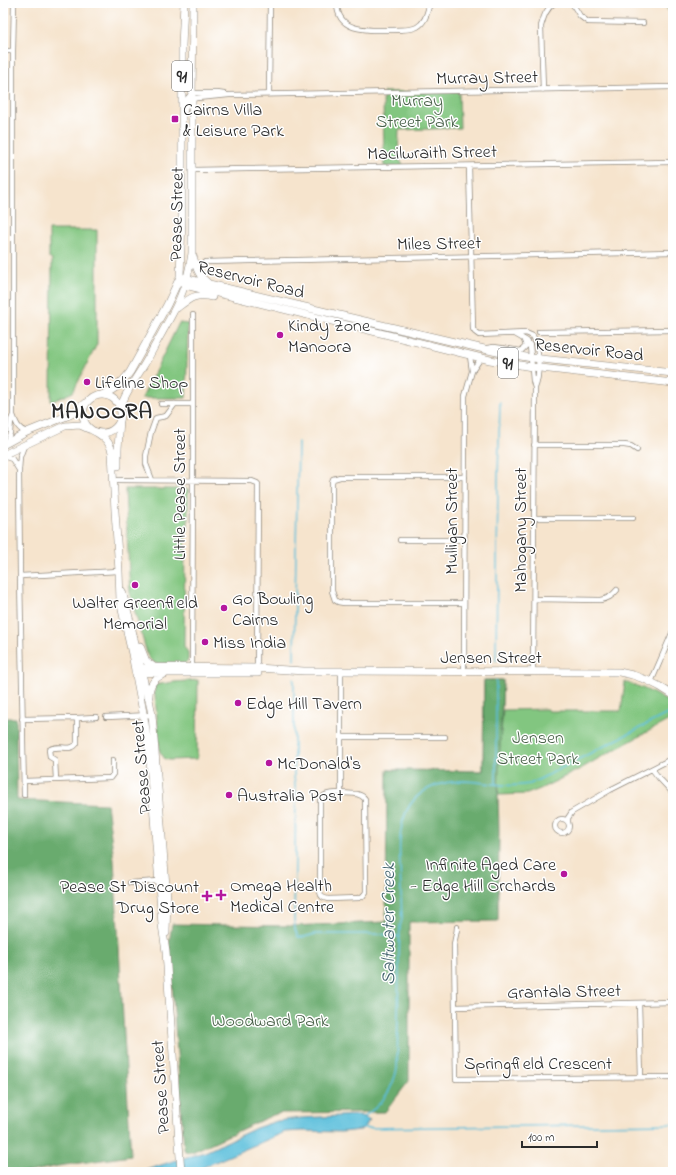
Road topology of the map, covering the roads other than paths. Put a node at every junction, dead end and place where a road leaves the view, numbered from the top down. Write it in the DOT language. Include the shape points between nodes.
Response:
graph roads {
  1 [pos="14,3"];
  2 [pos="193,3"];
  3 [pos="270,3"];
  4 [pos="336,3"];
  5 [pos="430,3"];
  6 [pos="554,3"];
  7 [pos="572,3"];
  8 [pos="186,4"];
  9 [pos="643,23"];
  10 [pos="193,41"];
  11 [pos="182,46"];
  12 [pos="3,51"];
  13 [pos="13,51"];
  14 [pos="673,87"];
  15 [pos="182,90"];
  16 [pos="543,90"];
  17 [pos="269,94"];
  18 [pos="192,96"];
  19 [pos="181,148"];
  20 [pos="673,162"];
  21 [pos="468,166"];
  22 [pos="192,170"];
  23 [pos="673,252"];
  24 [pos="192,253"];
  25 [pos="471,257"];
  26 [pos="205,262"];
  27 [pos="180,277"];
  28 [pos="186,282"];
  29 [pos="211,284"];
  30 [pos="255,303"];
  31 [pos="175,309"];
  32 [pos="193,315"];
  33 [pos="673,330"];
  34 [pos="539,332"];
  35 [pos="516,334"];
  36 [pos="524,339"];
  37 [pos="481,349"];
  38 [pos="470,356"];
  39 [pos="481,358"];
  40 [pos="535,358"];
  41 [pos="535,367"];
  42 [pos="472,371"];
  43 [pos="673,373"];
  44 [pos="673,383"];
  45 [pos="101,395"];
  46 [pos="88,400"];
  47 [pos="161,404"];
  48 [pos="175,404"];
  49 [pos="193,404"];
  50 [pos="120,409"];
  51 [pos="13,415"];
  52 [pos="120,419"];
  53 [pos="94,431"];
  54 [pos="27,432"];
  55 [pos="5,444"];
  56 [pos="534,445"];
  57 [pos="24,446"];
  58 [pos="637,450"];
  59 [pos="3,456"];
  60 [pos="19,470"];
  61 [pos="465,477"];
  62 [pos="116,480"];
  63 [pos="152,480"];
  64 [pos="194,481"];
  65 [pos="534,518"];
  66 [pos="633,518"];
  67 [pos="400,540"];
  68 [pos="464,540"];
  69 [pos="119,571"];
  70 [pos="20,576"];
  71 [pos="119,584"];
  72 [pos="616,590"];
  73 [pos="534,599"];
  74 [pos="464,602"];
  75 [pos="132,629"];
  76 [pos="673,631"];
  77 [pos="154,667"];
  78 [pos="192,670"];
  79 [pos="257,670"];
  80 [pos="139,671"];
  81 [pos="341,671"];
  82 [pos="464,672"];
  83 [pos="533,672"];
  84 [pos="167,673"];
  85 [pos="652,682"];
  86 [pos="673,695"];
  87 [pos="149,699"];
  88 [pos="152,715"];
  89 [pos="144,716"];
  90 [pos="96,717"];
  91 [pos="106,717"];
  92 [pos="22,718"];
  93 [pos="77,718"];
  94 [pos="341,737"];
  95 [pos="445,737"];
  96 [pos="673,758"];
  97 [pos="112,760"];
  98 [pos="652,769"];
  99 [pos="56,780"];
  100 [pos="24,781"];
  101 [pos="341,793"];
  102 [pos="673,793"];
  103 [pos="24,795"];
  104 [pos="572,812"];
  105 [pos="558,820"];
  106 [pos="568,822"];
  107 [pos="158,881"];
  108 [pos="130,883"];
  109 [pos="457,927"];
  110 [pos="166,952"];
  111 [pos="673,1002"];
  112 [pos="639,1003"];
  113 [pos="455,1006"];
  114 [pos="673,1077"];
  115 [pos="641,1078"];
  116 [pos="673,1171"];
  117 [pos="181,1172"];
  118 [pos="642,1172"];
  1 -- 13 [label="street"];
  2 -- 10 [label="main road, Pease Street / 91"];
  3 -- 17 [label="street"];
  4 -- 5 [label="street" via="341,18 346,23 354,28 373,30 416,27 425,18"];
  6 -- 16 [label="street" via="543,17 541,26"];
  7 -- 9 [label="street" via="580,16 588,22"];
  8 -- 11 [label="main road, Pease Street / 91"];
  8 -- 11 [label="main road" via="187,35"];
  10 -- 15 [label="main road" via="188,55 187,84"];
  10 -- 18 [label="main road, Pease Street / 91"];
  11 -- 15 [label="main road, Pease Street / 91"];
  12 -- 13 [label="street"];
  13 -- 51 [label="street"];
  14 -- 16 [label="street, Murray Street"];
  15 -- 19 [label="main road, Pease Street / 91"];
  16 -- 17 [label="street, Murray Street"];
  17 -- 18 [label="street, Murray Street" via="217,93"];
  18 -- 19 [label="street" via="189,96 186,102 185,131"];
  18 -- 22 [label="main road, Pease Street / 91"];
  19 -- 27 [label="main road, Pease Street / 91"];
  20 -- 21 [label="street, Macilwraith Street"];
  21 -- 22 [label="street, Macilwraith Street"];
  21 -- 25 [label="street"];
  22 -- 24 [label="main road, Pease Street / 91"];
  23 -- 25 [label="street, Miles Street"];
  24 -- 28 [label="main road, Pease Street"];
  24 -- 29 [label="main road, 91" via="199,274"];
  25 -- 26 [label="street, Miles Street"];
  25 -- 35 [label="street" via="474,331 481,335"];
  27 -- 28 [label="main road, Reservoir Road"];
  27 -- 45 [label="main road, Pease Street" via="130,372 118,386"];
  28 -- 29 [label="main road, Reservoir Road"];
  28 -- 30 [label="main road, Reservoir Road / 91"];
  28 -- 31 [label="main road, Pease Street"];
  29 -- 37 [label="main road, Reservoir Road / 91"];
  30 -- 31 [label="main road" via="238,303 199,295"];
  30 -- 38 [label="main road, Reservoir Road / 91"];
  31 -- 50 [label="main road, Pease Street" via="144,366 127,390"];
  32 -- 49 [label="street, Little Pease Street"];
  33 -- 34 [label="street"];
  35 -- 36 [label="street"];
  35 -- 40 [label="street" via="528,333 533,336 536,343"];
  36 -- 37 [label="street" via="526,346 520,351 494,347"];
  36 -- 40 [label="street" via="530,345"];
  37 -- 40 [label="main road, Reservoir Road / 91"];
  38 -- 39 [label="main road, Reservoir Road / 91"];
  38 -- 42 [label="street, Mulligan Street"];
  39 -- 41 [label="main road, Reservoir Road / 91"];
  39 -- 42 [label="street, Mulligan Street"];
  40 -- 41 [label="street, Mahogany Street"];
  40 -- 43 [label="main road, Reservoir Road / 91"];
  41 -- 44 [label="main road, Reservoir Road / 91"];
  41 -- 56 [label="street, Mahogany Street" via="537,383"];
  42 -- 61 [label="street, Mulligan Street" via="465,396"];
  45 -- 46 [label="main road"];
  45 -- 50 [label="main road" via="113,398"];
  46 -- 53 [label="main road" via="83,415 85,422"];
  46 -- 54 [label="main road" via="72,414"];
  47 -- 48 [label="street"];
  48 -- 49 [label="street"];
  48 -- 63 [label="street" via="166,416 156,418 151,432 146,460"];
  49 -- 64 [label="street, Little Pease Street"];
  50 -- 52 [label="main road"];
  51 -- 54 [label="street" via="21,430"];
  51 -- 55 [label="street"];
  52 -- 53 [label="main road" via="111,431"];
  52 -- 62 [label="main road, Pease Street"];
  53 -- 57 [label="main road" via="80,425 66,426"];
  53 -- 62 [label="main road, Pease Street" via="105,438 112,448"];
  54 -- 55 [label="main road"];
  56 -- 58 [label="street" via="624,444"];
  56 -- 65 [label="street, Mahogany Street"];
  57 -- 59 [label="main road"];
  57 -- 60 [label="street"];
  59 -- 60 [label="street" via="12,459"];
  60 -- 70 [label="street"];
  61 -- 68 [label="street, Mulligan Street"];
  61 -- 74 [label="street" via="340,477 333,479 332,482 332,591 335,600 344,603"];
  62 -- 63 [label="street"];
  62 -- 69 [label="main road, Pease Street" via="115,511"];
  63 -- 64 [label="street"];
  64 -- 78 [label="street, Little Pease Street"];
  64 -- 79 [label="street" via="252,481 258,484"];
  65 -- 66 [label="street"];
  65 -- 73 [label="street, Mahogany Street"];
  67 -- 68 [label="street"];
  68 -- 74 [label="street, Mulligan Street"];
  69 -- 70 [label="street"];
  69 -- 71 [label="main road, Pease Street"];
  70 -- 92 [label="street"];
  71 -- 75 [label="main road, Pease Street"];
  71 -- 80 [label="main road, Pease Street" via="120,606"];
  72 -- 73 [label="street" via="607,599 600,600"];
  73 -- 83 [label="street, Mahogany Street"];
  74 -- 82 [label="street, Mulligan Street"];
  75 -- 77 [label="main road" via="144,658"];
  75 -- 80 [label="main road, Pease Street"];
  76 -- 85 [label="street"];
  77 -- 78 [label="main road, Jensen Street"];
  77 -- 80 [label="main road, Jensen Street"];
  78 -- 79 [label="main road, Jensen Street"];
  78 -- 84 [label="main road, Jensen Street"];
  79 -- 81 [label="main road, Jensen Street"];
  80 -- 84 [label="main road, Jensen Street"];
  80 -- 87 [label="main road, Pease Street"];
  80 -- 89 [label="main road, Pease Street"];
  81 -- 82 [label="main road, Jensen Street"];
  81 -- 94 [label="street"];
  82 -- 83 [label="main road, Jensen Street"];
  83 -- 85 [label="main road, Jensen Street" via="619,672"];
  84 -- 87 [label="main road" via="152,683"];
  85 -- 86 [label="main road, Jensen Street"];
  87 -- 88 [label="main road, Pease Street"];
  88 -- 89 [label="street"];
  88 -- 110 [label="main road, Pease Street" via="167,898"];
  89 -- 91 [label="street"];
  89 -- 107 [label="main road, Pease Street" via="150,762"];
  90 -- 93 [label="street"];
  92 -- 93 [label="street"];
  92 -- 100 [label="street"];
  93 -- 99 [label="street" via="77,746 50,750 50,757 55,760"];
  94 -- 95 [label="street"];
  94 -- 101 [label="street"];
  96 -- 98 [label="street"];
  97 -- 99 [label="street" via="113,774 110,778"];
  98 -- 102 [label="street"];
  98 -- 104 [label="street"];
  99 -- 100 [label="street"];
  100 -- 103 [label="street"];
  101 -- 101 [label="street" via="359,794 365,799 366,892 359,898 328,899 321,896 320,892 320,802 327,794"];
  104 -- 105 [label="street"];
  104 -- 106 [label="street"];
  105 -- 106 [label="street" via="564,819"];
  105 -- 106 [label="street" via="554,826 560,833 568,830"];
  107 -- 108 [label="street"];
  107 -- 110 [label="main road, Pease Street"];
  109 -- 113 [label="street, Springfield Crescent" via="454,946"];
  110 -- 117 [label="main road, Pease Street"];
  111 -- 112 [label="street, Grantala Street"];
  112 -- 113 [label="street, Grantala Street"];
  112 -- 115 [label="street"];
  113 -- 115 [label="street, Springfield Crescent" via="456,1079"];
  114 -- 115 [label="street, Springfield Crescent"];
  116 -- 118 [label="street"];
}
